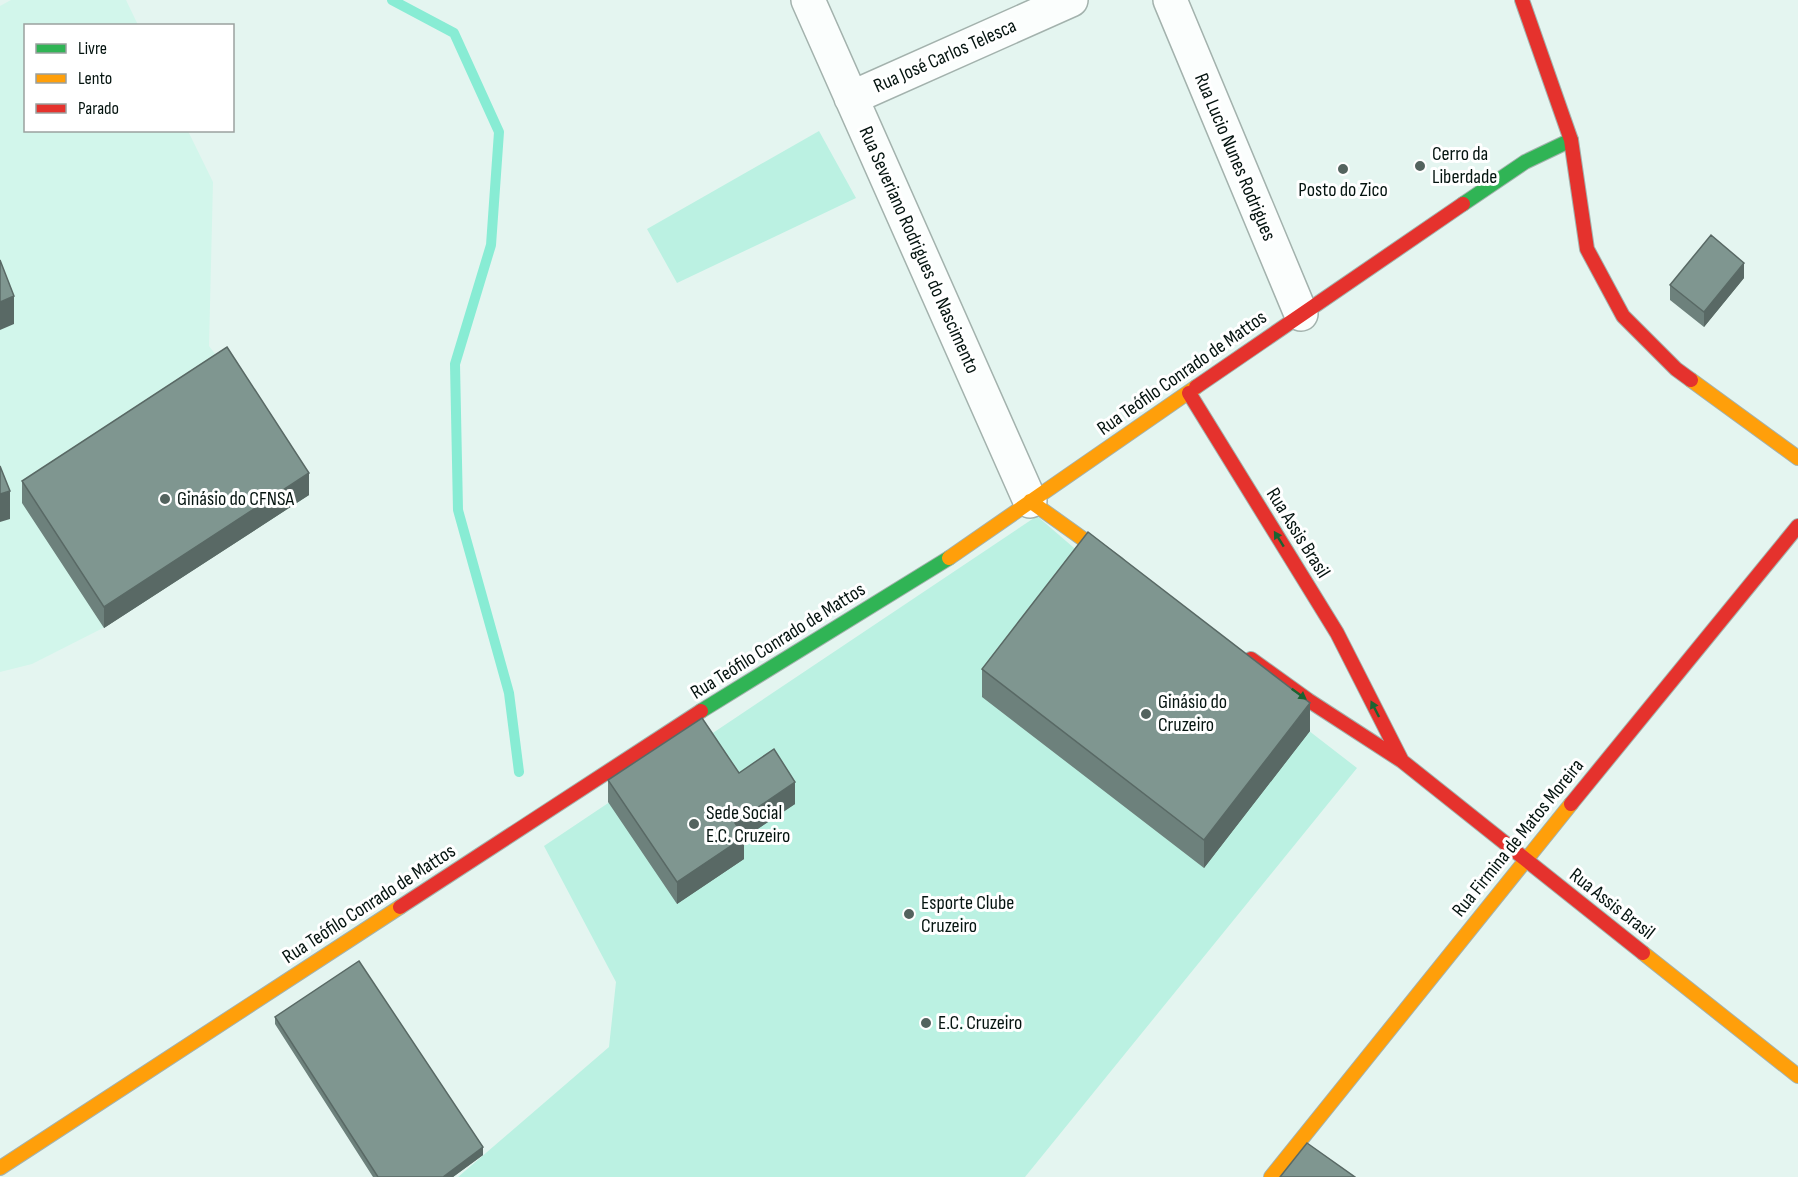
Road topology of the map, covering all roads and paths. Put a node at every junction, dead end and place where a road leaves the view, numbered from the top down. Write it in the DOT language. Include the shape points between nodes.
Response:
graph roads {
  1 [pos="808,0"];
  2 [pos="1071,0"];
  3 [pos="1170,0"];
  4 [pos="1522,0"];
  5 [pos="852,98"];
  6 [pos="1571,140"];
  7 [pos="1301,314"];
  8 [pos="1189,393"];
  9 [pos="1798,458"];
  10 [pos="1030,501"];
  11 [pos="1798,526"];
  12 [pos="1126,570"];
  13 [pos="1241,652"];
  14 [pos="1402,761"];
  15 [pos="1525,860"];
  16 [pos="1798,1076"];
  17 [pos="0,1168"];
  18 [pos="1271,1177"];
  1 -- 5 [label="street, Rua Severiano Rodrigues do Nascimento"];
  2 -- 5 [label="street, Rua José Carlos Telesca"];
  3 -- 7 [label="street, Rua Lucio Nunes Rodrigues"];
  4 -- 6 [label="street"];
  5 -- 10 [label="street, Rua Severiano Rodrigues do Nascimento"];
  6 -- 7 [label="street, Rua Teófilo Conrado de Mattos" via="1525,162"];
  6 -- 9 [label="street" via="1587,249 1623,316 1676,369"];
  7 -- 8 [label="street, Rua Teófilo Conrado de Mattos"];
  8 -- 10 [label="street, Rua Teófilo Conrado de Mattos"];
  14 -- 8 [label="street, Rua Assis Brasil, one-way" via="1337,633"];
  10 -- 12 [label="street"];
  10 -- 17 [label="street, Rua Teófilo Conrado de Mattos" via="949,558 719,699"];
  11 -- 15 [label="street, Rua Firmina de Matos Moreira"];
  13 -- 14 [label="street, Rua Assis Brasil, one-way"];
  14 -- 15 [label="street, Rua Assis Brasil"];
  15 -- 16 [label="street, Rua Assis Brasil"];
  15 -- 18 [label="street, Rua Firmina de Matos Moreira"];
}
